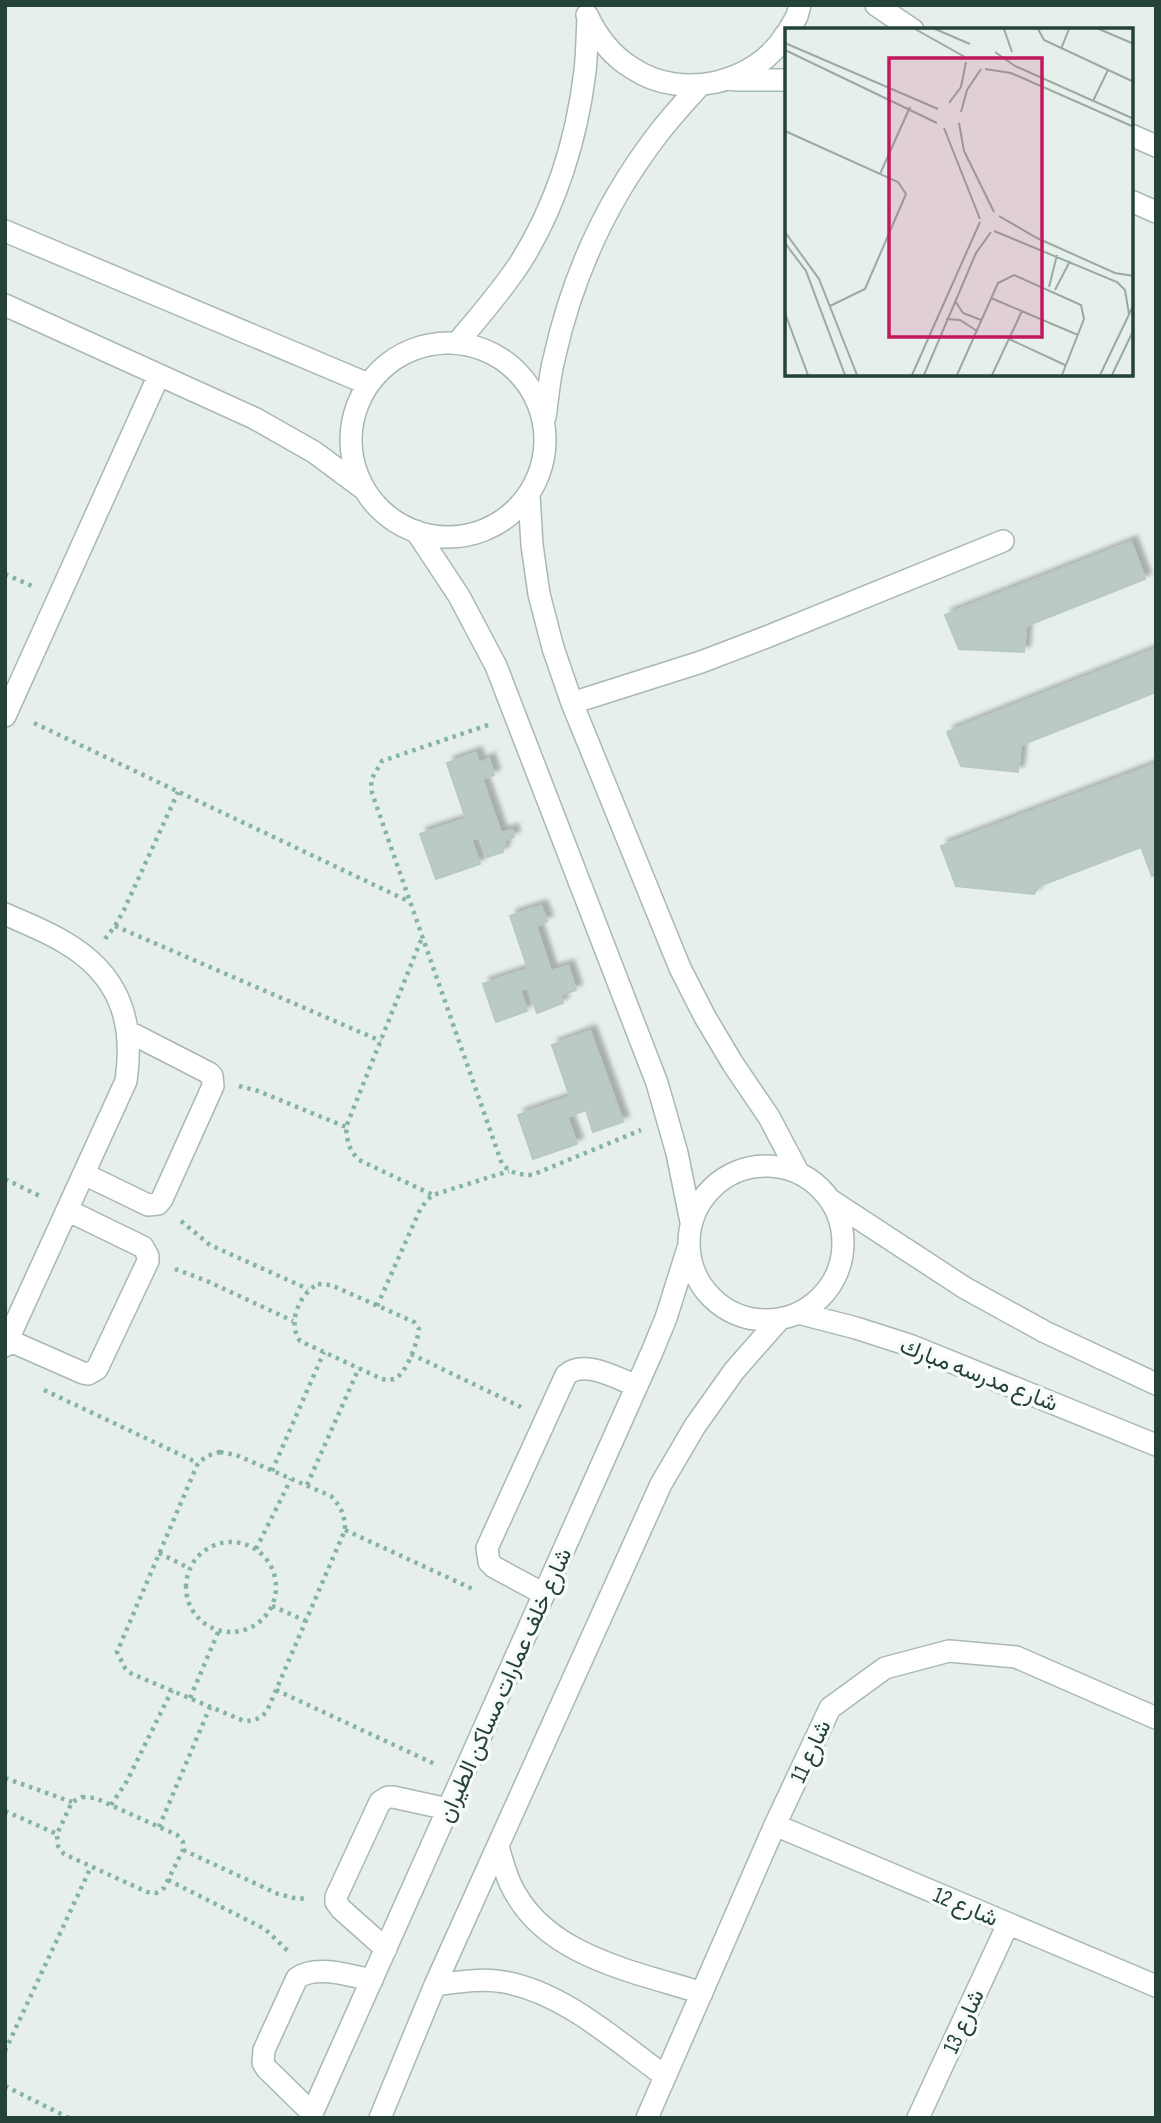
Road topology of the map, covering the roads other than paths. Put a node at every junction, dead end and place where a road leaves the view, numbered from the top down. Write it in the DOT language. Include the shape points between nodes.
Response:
graph roads {
  1 [pos="800,5"];
  2 [pos="876,5"];
  3 [pos="586,11"];
  4 [pos="790,28"];
  5 [pos="910,28"];
  6 [pos="785,37"];
  7 [pos="726,80"];
  8 [pos="785,80"];
  9 [pos="700,85"];
  10 [pos="1133,136"];
  11 [pos="1156,146"];
  12 [pos="1133,202"];
  13 [pos="1156,212"];
  14 [pos="5,231"];
  15 [pos="5,305"];
  16 [pos="457,343"];
  17 [pos="159,375"];
  18 [pos="368,384"];
  19 [pos="544,422"];
  20 [pos="365,490"];
  21 [pos="529,495"];
  22 [pos="416,531"];
  23 [pos="1003,541"];
  24 [pos="572,703"];
  25 [pos="6,713"];
  26 [pos="5,914"];
  27 [pos="129,1032"];
  28 [pos="798,1172"];
  29 [pos="84,1174"];
  30 [pos="832,1201"];
  31 [pos="67,1210"];
  32 [pos="691,1222"];
  33 [pos="688,1248"];
  34 [pos="788,1317"];
  35 [pos="7,1343"];
  36 [pos="1156,1384"];
  37 [pos="637,1386"];
  38 [pos="1156,1445"];
  39 [pos="544,1594"];
  40 [pos="1156,1718"];
  41 [pos="449,1809"];
  42 [pos="775,1825"];
  43 [pos="498,1847"];
  44 [pos="1008,1924"];
  45 [pos="386,1949"];
  46 [pos="372,1980"];
  47 [pos="435,1985"];
  48 [pos="1156,1986"];
  49 [pos="702,1993"];
  50 [pos="665,2076"];
  51 [pos="311,2115"];
  52 [pos="380,2118"];
  53 [pos="647,2118"];
  54 [pos="918,2118"];
  1 -- 4 [label="street"];
  2 -- 5 [label="street"];
  3 -- 9 [label="street" via="606,47 633,69 665,82"];
  3 -- 16 [label="street" via="586,69 564,169 520,262"];
  6 -- 7 [label="street" via="755,66"];
  7 -- 8 [label="street"];
  7 -- 9 [label="street"];
  9 -- 19 [label="street" via="658,133 592,241 553,360"];
  10 -- 11 [label="street"];
  12 -- 13 [label="street"];
  14 -- 18 [label="street"];
  15 -- 17 [label="street"];
  16 -- 18 [label="street" via="431,344 407,352 385,365"];
  16 -- 19 [label="street" via="504,360 523,377 537,398"];
  17 -- 20 [label="street" via="285,434"];
  17 -- 25 [label="street"];
  18 -- 20 [label="street" via="351,437 354,464"];
  19 -- 21 [label="street" via="545,448"];
  20 -- 22 [label="street" via="396,522"];
  21 -- 22 [label="street" via="512,514 466,535 441,537"];
  21 -- 24 [label="street" via="539,594"];
  22 -- 32 [label="street" via="459,596 496,666 645,1047 668,1119"];
  23 -- 24 [label="street" via="712,658"];
  24 -- 28 [label="street" via="680,968"];
  26 -- 27 [label="street" via="88,958 121,1004"];
  27 -- 29 [label="street" via="126,1081"];
  27 -- 29 [label="street" via="209,1073 213,1086 158,1204 148,1205"];
  28 -- 30 [label="street"];
  28 -- 32 [label="street" via="777,1166 733,1172 700,1201"];
  29 -- 31 [label="street"];
  30 -- 34 [label="street" via="841,1221 841,1265 817,1302"];
  30 -- 36 [label="street" via="965,1288"];
  31 -- 35 [label="street"];
  31 -- 35 [label="street" via="144,1247 148,1261 93,1372 83,1373"];
  32 -- 33 [label="street"];
  33 -- 34 [label="street" via="692,1269 716,1304 755,1320"];
  33 -- 37 [label="street, شارع خلف عمارات مساكن الطيران" via="666,1318"];
  34 -- 38 [label="street, شارع مدرسه مبارك" via="856,1328 912,1346"];
  34 -- 43 [label="street" via="726,1382 661,1484"];
  37 -- 39 [label="street, شارع خلف عمارات مساكن الطيران"];
  37 -- 39 [label="street" via="586,1368 566,1375 487,1548 494,1567"];
  39 -- 41 [label="street, شارع خلف عمارات مساكن الطيران"];
  40 -- 42 [label="street, شارع 11" via="1016,1657 949,1651 885,1668 830,1709"];
  41 -- 45 [label="street, شارع خلف عمارات مساكن الطيران"];
  41 -- 45 [label="street" via="393,1797 380,1802 336,1897 341,1909"];
  42 -- 44 [label="street, شارع 12"];
  42 -- 49 [label="street, شارع 11"];
  43 -- 47 [label="street"];
  43 -- 49 [label="street" via="510,1884 531,1916 560,1942 594,1959"];
  44 -- 48 [label="street, شارع 12"];
  44 -- 54 [label="street, شارع 13"];
  45 -- 46 [label="street, شارع خلف عمارات مساكن الطيران"];
  46 -- 51 [label="street, شارع خلف عمارات مساكن الطيران"];
  46 -- 51 [label="street" via="318,1971 297,1978 262,2056 267,2069"];
  47 -- 50 [label="street" via="503,1982 536,1991 566,2005"];
  47 -- 52 [label="street"];
  49 -- 50 [label="street, شارع 11"];
  50 -- 53 [label="street, شارع 11"];
}
